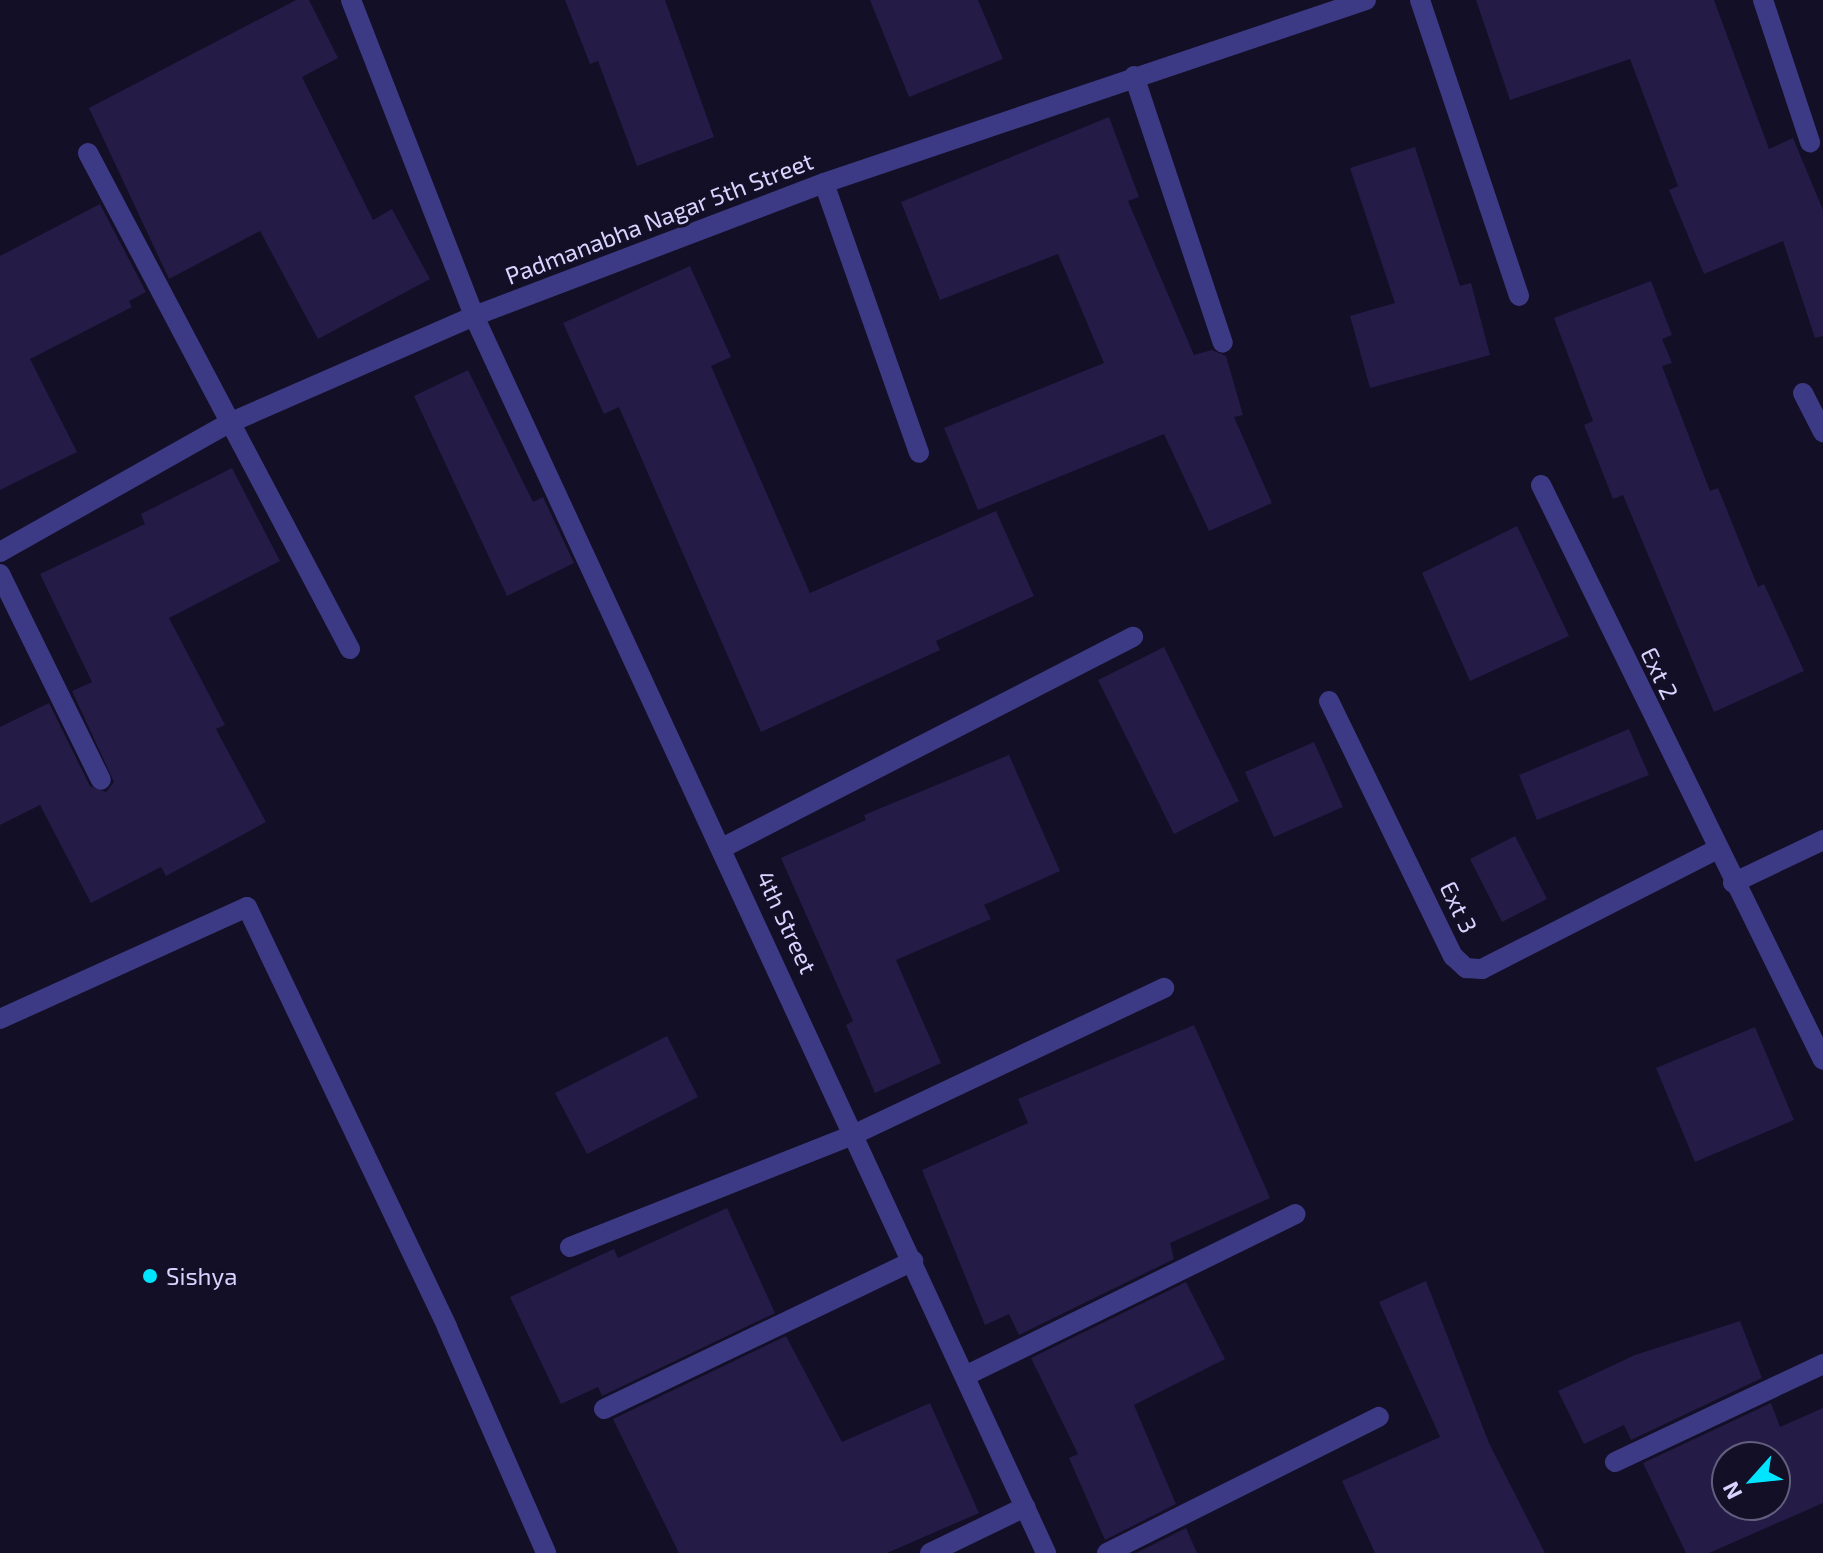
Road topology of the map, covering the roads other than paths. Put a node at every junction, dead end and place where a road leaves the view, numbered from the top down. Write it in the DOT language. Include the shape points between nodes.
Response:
graph roads {
  1 [pos="351,0"];
  2 [pos="1366,0"];
  3 [pos="1420,0"];
  4 [pos="1763,0"];
  5 [pos="1134,76"];
  6 [pos="1810,142"];
  7 [pos="88,153"];
  8 [pos="824,183"];
  9 [pos="1519,296"];
  10 [pos="474,316"];
  11 [pos="1223,343"];
  12 [pos="1803,393"];
  13 [pos="227,424"];
  14 [pos="1823,432"];
  15 [pos="919,453"];
  16 [pos="1541,485"];
  17 [pos="0,552"];
  18 [pos="0,574"];
  19 [pos="1133,637"];
  20 [pos="350,649"];
  21 [pos="1329,701"];
  22 [pos="101,780"];
  23 [pos="1823,840"];
  24 [pos="724,847"];
  25 [pos="1716,850"];
  26 [pos="1733,883"];
  27 [pos="1164,988"];
  28 [pos="0,1019"];
  29 [pos="1823,1060"];
  30 [pos="855,1134"];
  31 [pos="1295,1214"];
  32 [pos="570,1247"];
  33 [pos="913,1261"];
  34 [pos="1823,1364"];
  35 [pos="965,1376"];
  36 [pos="604,1409"];
  37 [pos="1379,1417"];
  38 [pos="1615,1462"];
  39 [pos="1025,1507"];
  40 [pos="546,1553"];
  41 [pos="930,1553"];
  42 [pos="1046,1553"];
  43 [pos="1107,1553"];
  1 -- 10 [label="street, 4th Street"];
  2 -- 5 [label="street, Padmanabha Nagar 5th Street"];
  3 -- 9 [label="street"];
  4 -- 6 [label="street"];
  5 -- 8 [label="street, Padmanabha Nagar 5th Street"];
  5 -- 11 [label="street"];
  7 -- 13 [label="street"];
  8 -- 10 [label="street, Padmanabha Nagar 5th Street"];
  8 -- 15 [label="street"];
  10 -- 13 [label="street, Padmanabha Nagar 5th Street"];
  10 -- 24 [label="street, 4th Street"];
  12 -- 14 [label="street"];
  13 -- 17 [label="street, Padmanabha Nagar 5th Street"];
  13 -- 20 [label="street"];
  16 -- 25 [label="street, Ext 2"];
  18 -- 22 [label="street"];
  19 -- 24 [label="street"];
  21 -- 25 [label="street, Ext 3" via="1453,956 1466,968 1482,969"];
  23 -- 26 [label="street"];
  24 -- 30 [label="street, 4th Street"];
  25 -- 26 [label="street, Ext 2"];
  26 -- 29 [label="street, Ext 2"];
  27 -- 30 [label="street"];
  28 -- 40 [label="street" via="247,907 447,1327"];
  30 -- 32 [label="street"];
  30 -- 33 [label="street, 4th Street"];
  31 -- 35 [label="street"];
  33 -- 35 [label="street, 4th Street"];
  33 -- 36 [label="street"];
  34 -- 38 [label="street"];
  35 -- 39 [label="street, 4th Street"];
  37 -- 43 [label="street"];
  39 -- 41 [label="street"];
  39 -- 42 [label="street, 4th Street"];
}
